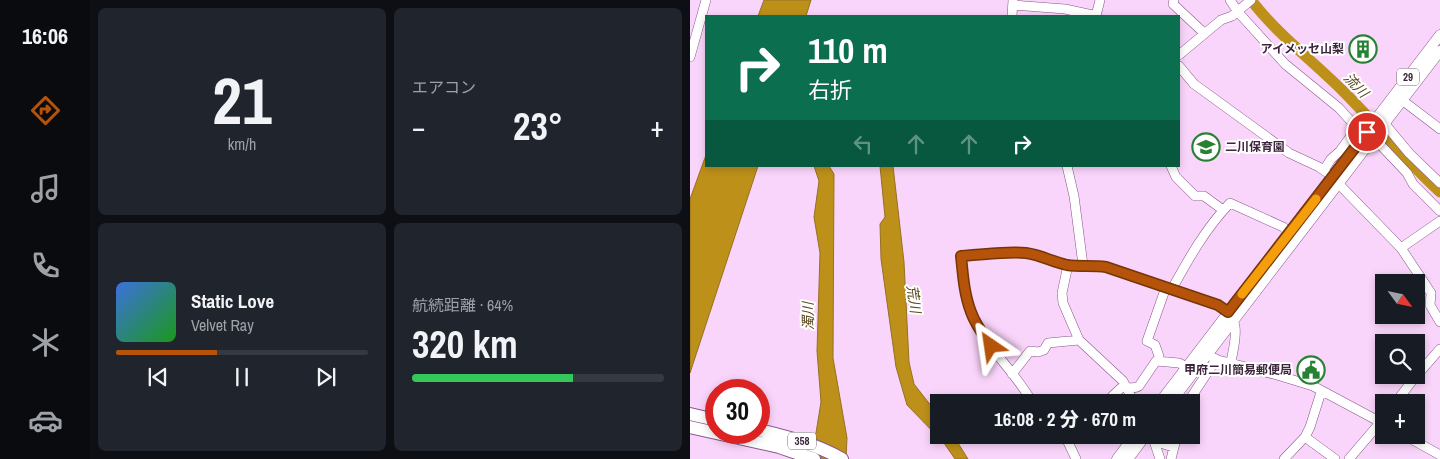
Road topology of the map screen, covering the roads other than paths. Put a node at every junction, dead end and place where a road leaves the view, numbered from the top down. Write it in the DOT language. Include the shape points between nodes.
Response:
graph roads {
  1 [pos="706,0"];
  2 [pos="1100,0"];
  3 [pos="1174,0"];
  4 [pos="1230,0"];
  5 [pos="1251,0"];
  6 [pos="1013,3"];
  7 [pos="1238,11"];
  8 [pos="1093,15"];
  9 [pos="1097,15"];
  10 [pos="1204,33"];
  11 [pos="1440,35"];
  12 [pos="1440,51"];
  13 [pos="1180,54"];
  14 [pos="690,57"];
  15 [pos="1180,67"];
  16 [pos="1398,97"];
  17 [pos="1381,123"];
  18 [pos="1440,129"];
  19 [pos="1371,133"];
  20 [pos="1067,167"];
  21 [pos="1171,167"];
  22 [pos="1324,170"];
  23 [pos="1335,181"];
  24 [pos="1440,183"];
  25 [pos="1223,210"];
  26 [pos="1440,211"];
  27 [pos="1440,221"];
  28 [pos="1290,233"];
  29 [pos="1401,248"];
  30 [pos="1068,265"];
  31 [pos="1083,265"];
  32 [pos="1169,288"];
  33 [pos="1231,317"];
  34 [pos="1440,322"];
  35 [pos="1079,340"];
  36 [pos="1440,349"];
  37 [pos="1208,355"];
  38 [pos="1218,360"];
  39 [pos="1158,361"];
  40 [pos="1231,362"];
  41 [pos="1186,367"];
  42 [pos="1012,374"];
  43 [pos="1127,387"];
  44 [pos="1321,392"];
  45 [pos="1027,394"];
  46 [pos="1115,394"];
  47 [pos="1130,394"];
  48 [pos="1166,394"];
  49 [pos="1177,394"];
  50 [pos="1193,394"];
  51 [pos="1402,394"];
  52 [pos="690,414"];
  53 [pos="705,417"];
  54 [pos="1375,418"];
  55 [pos="690,427"];
  56 [pos="1375,431"];
  57 [pos="770,433"];
  58 [pos="1305,437"];
  59 [pos="1071,444"];
  60 [pos="1128,444"];
  61 [pos="1139,444"];
  62 [pos="1174,444"];
  63 [pos="1420,444"];
  64 [pos="1173,447"];
  65 [pos="1440,455"];
  66 [pos="1350,458"];
  67 [pos="814,459"];
  68 [pos="842,459"];
  69 [pos="1076,459"];
  70 [pos="1117,459"];
  71 [pos="1128,459"];
  72 [pos="1160,459"];
  73 [pos="1171,459"];
  74 [pos="1284,459"];
  75 [pos="1335,459"];
  1 -- 14 [label="street"];
  2 -- 9 [label="street"];
  3 -- 10 [label="street" via="1173,4"];
  4 -- 7 [label="street"];
  5 -- 7 [label="street"];
  6 -- 8 [label="street" via="1065,8"];
  7 -- 10 [label="street"];
  7 -- 22 [label="street" via="1286,64 1339,108 1357,128"];
  10 -- 13 [label="street"];
  11 -- 16 [label="main road, 29"];
  12 -- 16 [label="main road, 29"];
  15 -- 22 [label="street" via="1194,84 1289,153"];
  16 -- 17 [label="main road, 29"];
  16 -- 18 [label="street"];
  17 -- 19 [label="main road, 29"];
  17 -- 24 [label="street"];
  19 -- 23 [label="main road, 29"];
  19 -- 26 [label="street"];
  20 -- 31 [label="street"];
  21 -- 25 [label="street" via="1176,177 1196,196 1204,196"];
  22 -- 23 [label="street"];
  23 -- 28 [label="main road, 29"];
  23 -- 29 [label="street"];
  23 -- 33 [label="main road, 29"];
  25 -- 28 [label="street" via="1230,203"];
  25 -- 32 [label="street"];
  27 -- 29 [label="street"];
  28 -- 33 [label="main road, 29"];
  29 -- 34 [label="street" via="1431,293 1430,305"];
  30 -- 31 [label="street"];
  30 -- 35 [label="street" via="1063,303"];
  30 -- 42 [label="street" via="1028,253 961,256 971,313"];
  31 -- 32 [label="street" via="1106,267"];
  32 -- 33 [label="street" via="1218,305"];
  32 -- 39 [label="street" via="1147,341 1155,345"];
  33 -- 37 [label="main road, 29"];
  33 -- 40 [label="street" via="1237,331"];
  33 -- 41 [label="main road, 29"];
  35 -- 42 [label="street" via="1048,343 1044,350 1030,351"];
  35 -- 43 [label="street"];
  36 -- 51 [label="street"];
  37 -- 38 [label="street"];
  37 -- 49 [label="main road, 29"];
  38 -- 40 [label="street"];
  38 -- 50 [label="street"];
  39 -- 41 [label="street"];
  39 -- 43 [label="street" via="1139,386"];
  40 -- 44 [label="street" via="1277,374"];
  41 -- 48 [label="main road, 29"];
  42 -- 45 [label="street"];
  43 -- 46 [label="street"];
  43 -- 47 [label="street"];
  44 -- 54 [label="street"];
  44 -- 58 [label="street"];
  52 -- 53 [label="highway"];
  55 -- 67 [label="highway, 358" via="791,450"];
  56 -- 66 [label="street"];
  57 -- 68 [label="highway, 358" via="816,446"];
  58 -- 74 [label="street"];
  58 -- 75 [label="street"];
  59 -- 69 [label="street"];
  60 -- 70 [label="main road"];
  61 -- 71 [label="main road"];
  62 -- 64 [label="street"];
  63 -- 65 [label="street"];
  64 -- 72 [label="street" via="1154,441"];
  64 -- 73 [label="street"];
}
